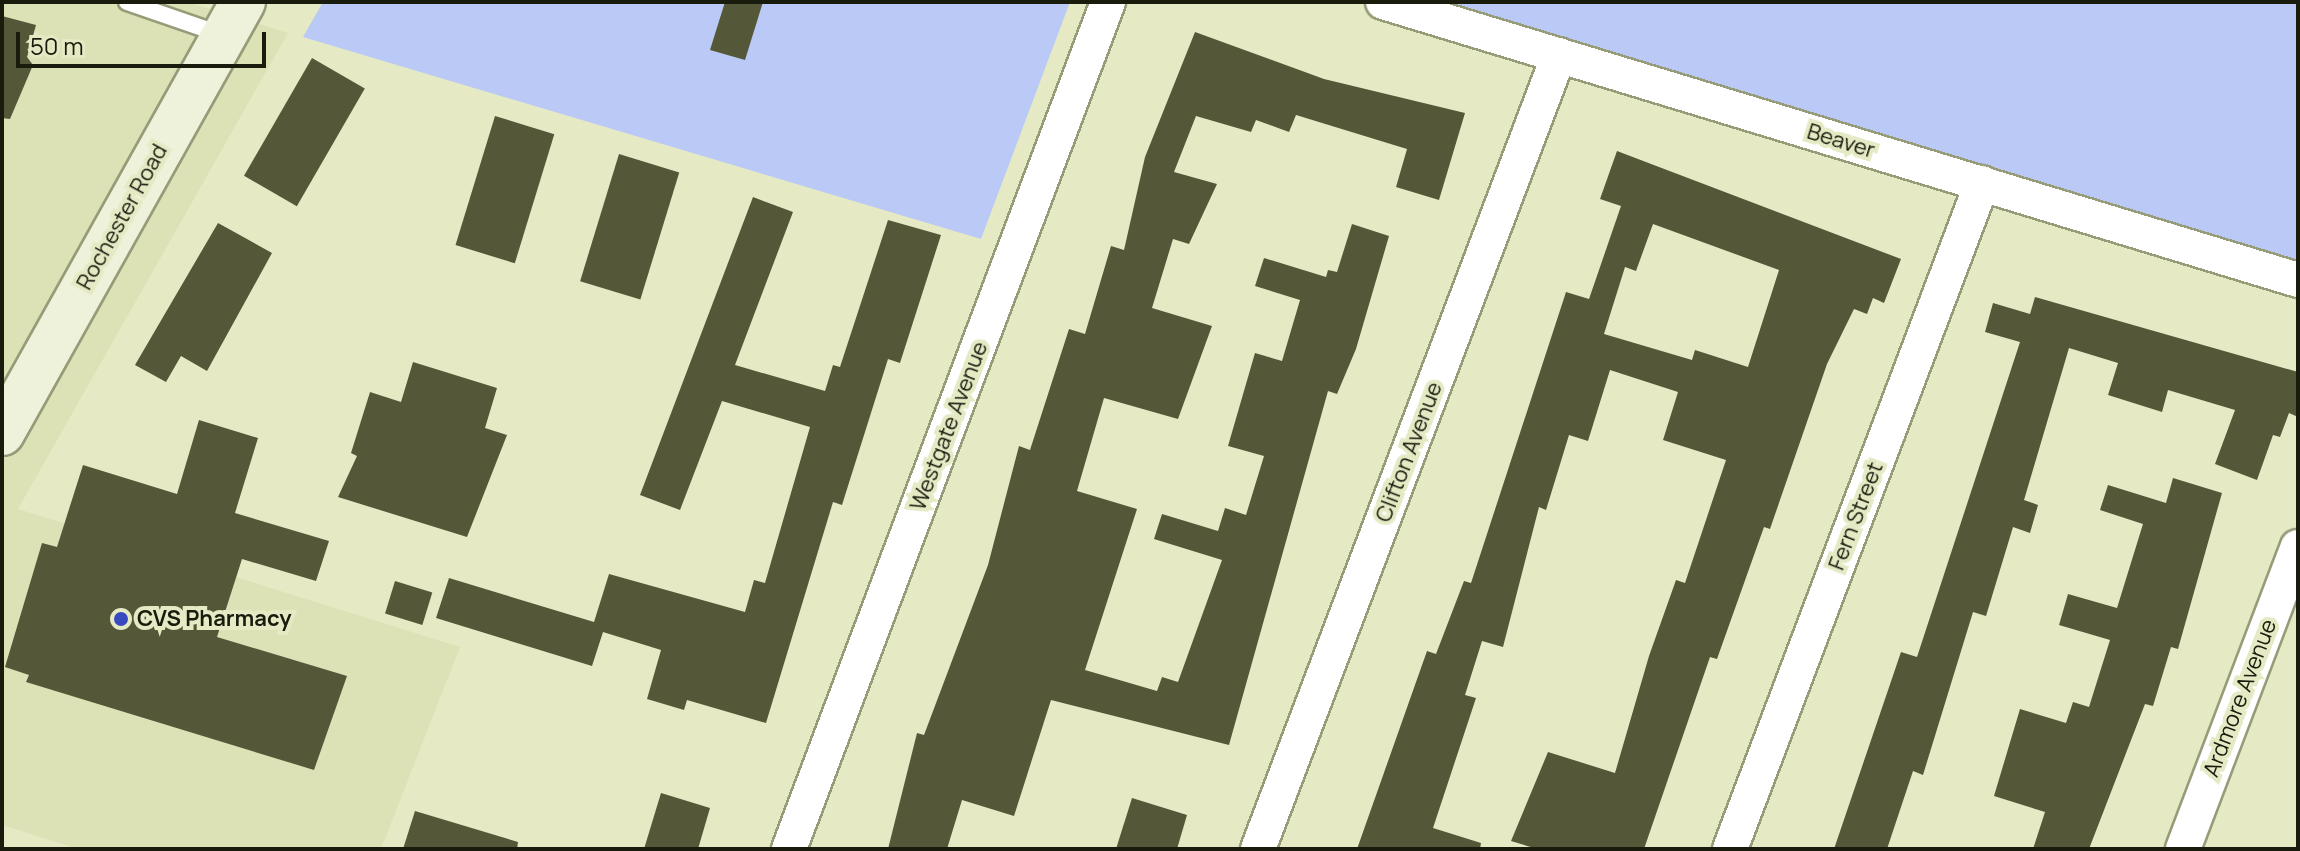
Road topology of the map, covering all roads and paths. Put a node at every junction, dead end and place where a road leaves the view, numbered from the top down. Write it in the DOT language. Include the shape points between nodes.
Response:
graph roads {
  1 [pos="127,2"];
  2 [pos="1108,2"];
  3 [pos="1383,2"];
  4 [pos="234,18"];
  5 [pos="1559,55"];
  6 [pos="1982,183"];
  7 [pos="2298,280"];
  8 [pos="2,433"];
  9 [pos="2298,547"];
  10 [pos="789,849"];
  11 [pos="1258,849"];
  12 [pos="1730,849"];
  13 [pos="2183,849"];
  1 -- 4 [label="lane"];
  2 -- 10 [label="street, Westgate Avenue"];
  3 -- 5 [label="street, Beaver"];
  4 -- 8 [label="main road, Rochester Road"];
  5 -- 6 [label="street, Beaver"];
  5 -- 11 [label="street, Clifton Avenue"];
  6 -- 7 [label="street, Beaver"];
  6 -- 12 [label="street, Fern Street"];
  9 -- 13 [label="street, Ardmore Avenue"];
}
